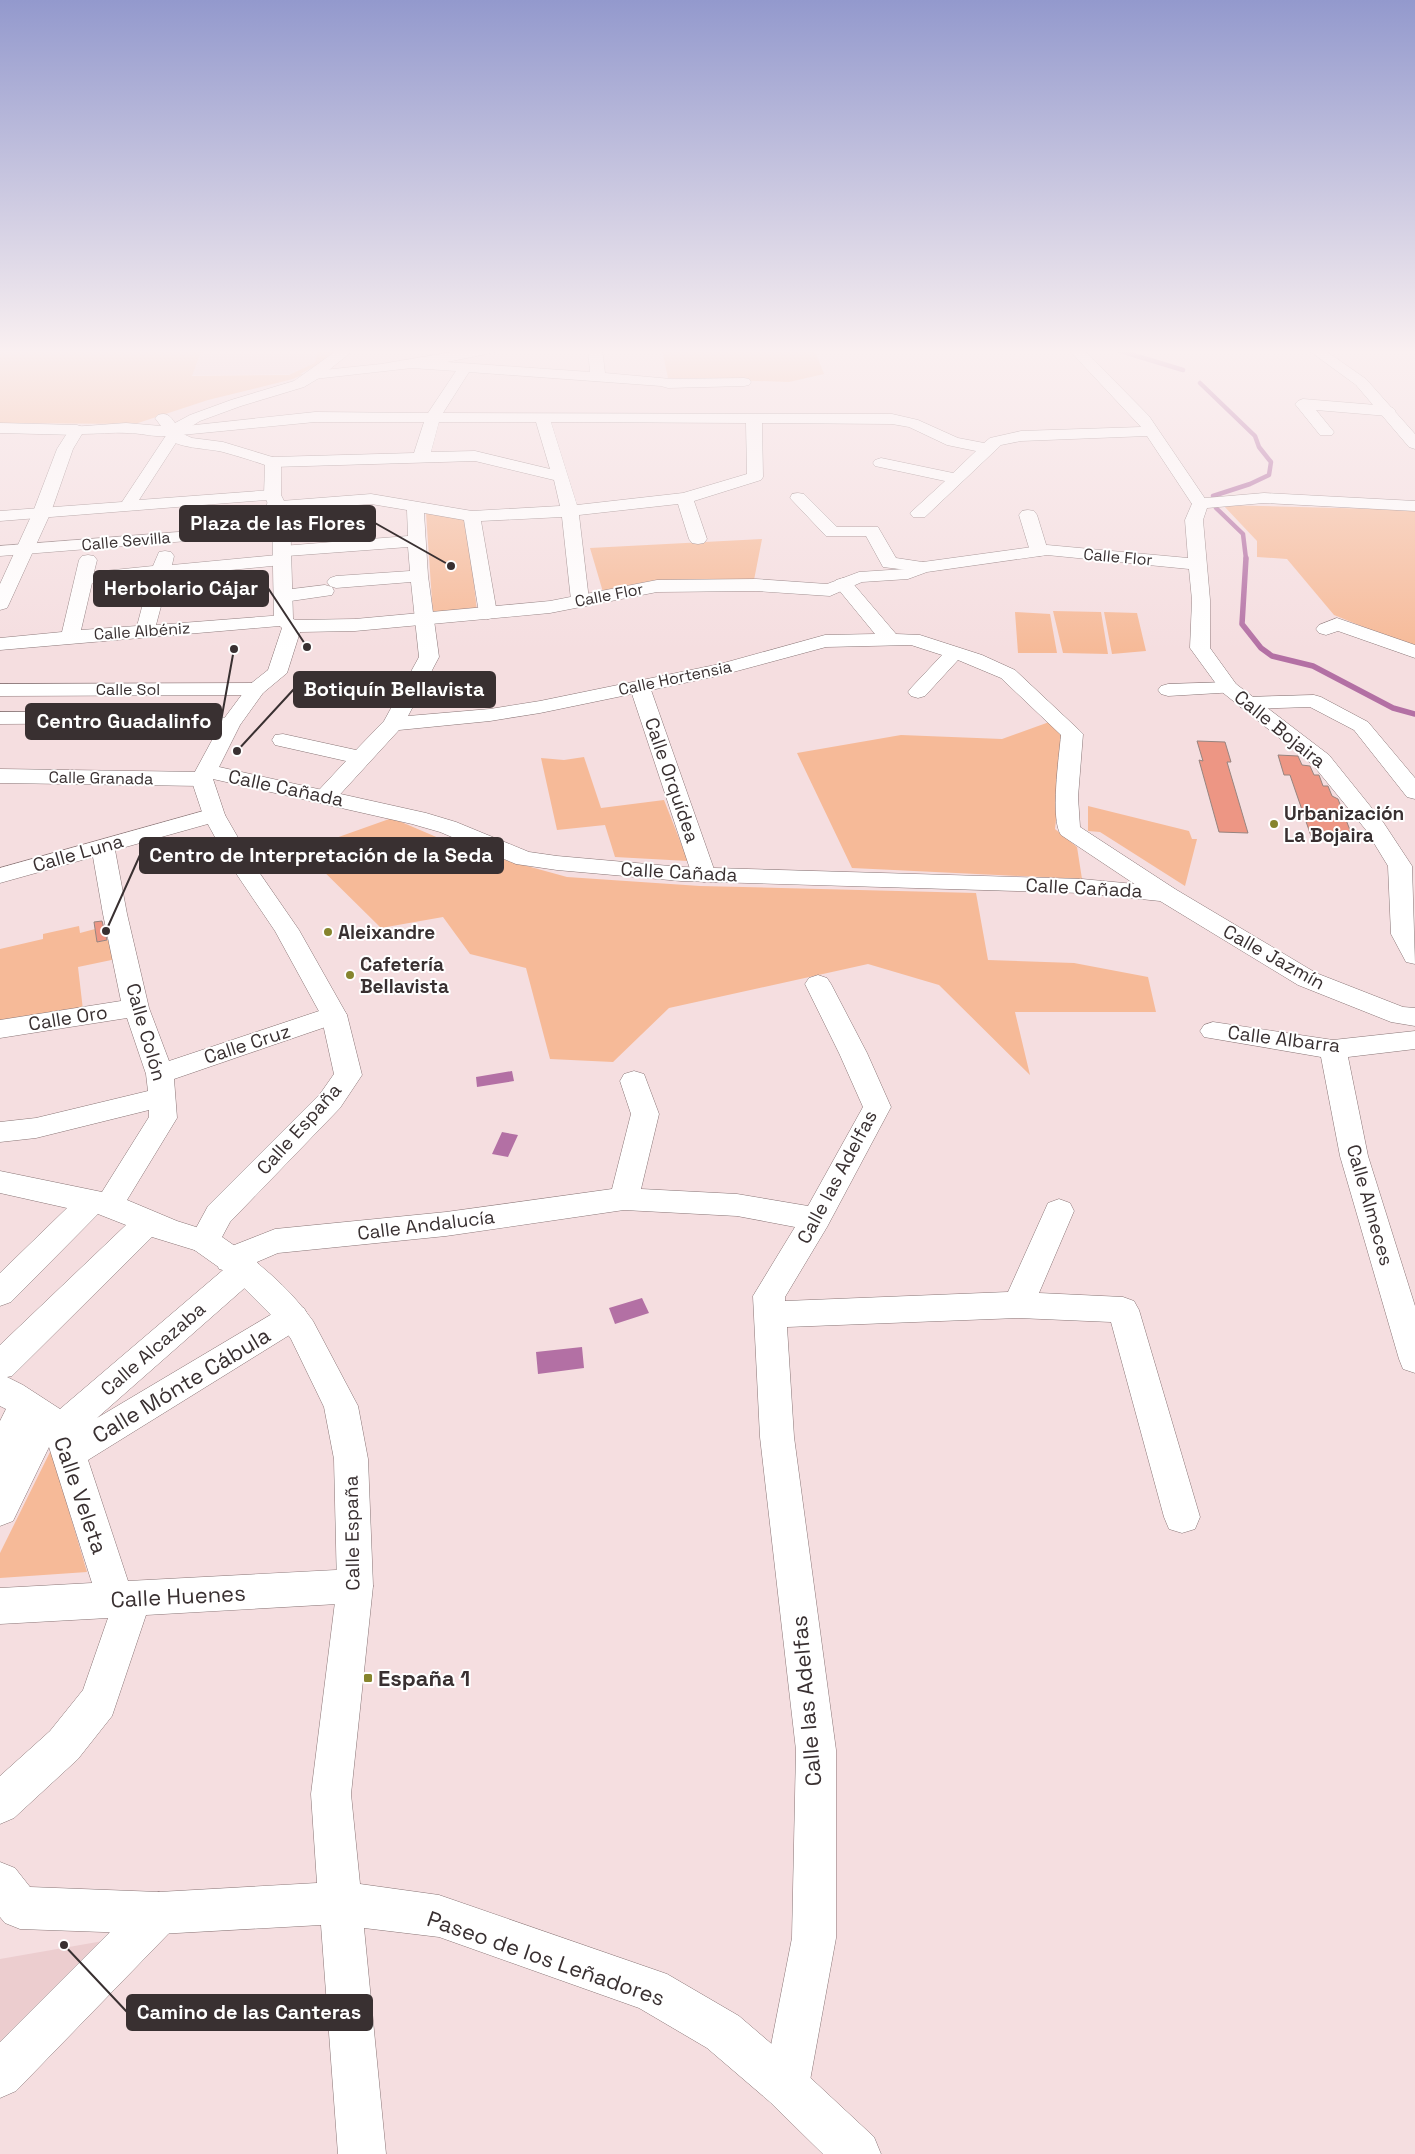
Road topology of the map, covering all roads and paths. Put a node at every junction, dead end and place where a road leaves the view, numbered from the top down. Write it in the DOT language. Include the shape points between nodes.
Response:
graph roads {
  1 [pos="988,449"];
  2 [pos="65,450"];
  3 [pos="158,450"];
  4 [pos="231,450"];
  5 [pos="423,450"];
  6 [pos="552,450"];
  7 [pos="755,450"];
  8 [pos="1164,450"];
  9 [pos="421,458"];
  10 [pos="273,462"];
  11 [pos="881,463"];
  12 [pos="561,477"];
  13 [pos="957,480"];
  14 [pos="685,498"];
  15 [pos="798,498"];
  16 [pos="273,500"];
  17 [pos="181,502"];
  18 [pos="1200,503"];
  19 [pos="127,506"];
  20 [pos="415,506"];
  21 [pos="1415,506"];
  22 [pos="570,510"];
  23 [pos="42,512"];
  24 [pos="919,513"];
  25 [pos="1028,515"];
  26 [pos="0,516"];
  27 [pos="472,516"];
  28 [pos="281,529"];
  29 [pos="170,538"];
  30 [pos="698,539"];
  31 [pos="416,541"];
  32 [pos="91,544"];
  33 [pos="24,550"];
  34 [pos="0,551"];
  35 [pos="1039,551"];
  36 [pos="282,556"];
  37 [pos="1197,564"];
  38 [pos="923,568"];
  39 [pos="161,571"];
  40 [pos="419,576"];
  41 [pos="84,578"];
  42 [pos="842,584"];
  43 [pos="580,600"];
  44 [pos="0,602"];
  45 [pos="488,613"];
  46 [pos="287,614"];
  47 [pos="424,619"];
  48 [pos="1326,629"];
  49 [pos="145,631"];
  50 [pos="70,637"];
  51 [pos="890,639"];
  52 [pos="0,644"];
  53 [pos="955,652"];
  54 [pos="1415,652"];
  55 [pos="640,686"];
  56 [pos="1229,688"];
  57 [pos="256,689"];
  58 [pos="0,690"];
  59 [pos="1168,690"];
  60 [pos="918,692"];
  61 [pos="1247,703"];
  62 [pos="0,718"];
  63 [pos="230,724"];
  64 [pos="393,724"];
  65 [pos="283,740"];
  66 [pos="361,758"];
  67 [pos="204,775"];
  68 [pos="0,776"];
  69 [pos="1415,792"];
  70 [pos="326,796"];
  71 [pos="214,814"];
  72 [pos="103,846"];
  73 [pos="704,874"];
  74 [pos="0,876"];
  75 [pos="1166,894"];
  76 [pos="1409,899"];
  77 [pos="1415,956"];
  78 [pos="818,984"];
  79 [pos="136,1008"];
  80 [pos="334,1015"];
  81 [pos="1415,1016"];
  82 [pos="0,1029"];
  83 [pos="1213,1031"];
  84 [pos="1415,1040"];
  85 [pos="1332,1049"];
  86 [pos="634,1081"];
  87 [pos="162,1085"];
  88 [pos="0,1132"];
  89 [pos="0,1182"];
  90 [pos="624,1200"];
  91 [pos="101,1204"];
  92 [pos="1059,1211"];
  93 [pos="816,1219"];
  94 [pos="148,1222"];
  95 [pos="204,1241"];
  96 [pos="238,1264"];
  97 [pos="0,1293"];
  98 [pos="1018,1305"];
  99 [pos="771,1315"];
  100 [pos="293,1317"];
  101 [pos="1415,1359"];
  102 [pos="0,1366"];
  103 [pos="40,1419"];
  104 [pos="0,1457"];
  105 [pos="0,1510"];
  106 [pos="1182,1518"];
  107 [pos="355,1586"];
  108 [pos="124,1599"];
  109 [pos="0,1606"];
  110 [pos="0,1804"];
  111 [pos="7,1900"];
  112 [pos="340,1903"];
  113 [pos="159,1913"];
  114 [pos="0,2075"];
  115 [pos="786,2086"];
  116 [pos="362,2154"];
  117 [pos="857,2154"];
  1 -- 13 [label="street"];
  2 -- 23 [label="street"];
  3 -- 19 [label="street"];
  4 -- 10 [label="street"];
  5 -- 9 [label="street"];
  6 -- 12 [label="street"];
  7 -- 14 [label="street" via="755,477"];
  8 -- 18 [label="street"];
  9 -- 10 [label="street"];
  9 -- 12 [label="street" via="475,456"];
  10 -- 16 [label="street"];
  11 -- 13 [label="street"];
  12 -- 22 [label="street"];
  13 -- 24 [label="street"];
  14 -- 22 [label="street"];
  14 -- 30 [label="street"];
  15 -- 38 [label="street, Calle Flor" via="832,532 872,531 889,563"];
  16 -- 17 [label="street"];
  16 -- 20 [label="street" via="371,499"];
  16 -- 28 [label="street" via="281,513"];
  17 -- 19 [label="street"];
  17 -- 29 [label="street"];
  18 -- 21 [label="street" via="1264,498"];
  18 -- 37 [label="street, Calle Bojaira" via="1194,520"];
  19 -- 23 [label="street"];
  20 -- 27 [label="street"];
  20 -- 31 [label="street"];
  22 -- 27 [label="street"];
  22 -- 43 [label="street"];
  23 -- 26 [label="street"];
  23 -- 33 [label="street"];
  25 -- 35 [label="street"];
  27 -- 45 [label="street"];
  28 -- 29 [label="street, Calle Sevilla"];
  28 -- 36 [label="street"];
  29 -- 32 [label="street, Calle Sevilla"];
  29 -- 39 [label="street"];
  31 -- 36 [label="street"];
  31 -- 40 [label="street"];
  32 -- 33 [label="street, Calle Sevilla"];
  32 -- 41 [label="street"];
  33 -- 34 [label="street, Calle Sevilla"];
  33 -- 44 [label="street"];
  35 -- 37 [label="street, Calle Flor"];
  35 -- 38 [label="street, Calle Flor"];
  36 -- 39 [label="street"];
  36 -- 46 [label="street"];
  37 -- 56 [label="street, Calle Bojaira" via="1201,600 1200,648"];
  38 -- 42 [label="street, Calle Flor" via="908,574 859,577"];
  39 -- 41 [label="street"];
  39 -- 49 [label="street"];
  40 -- 46 [label="street" via="331,587"];
  40 -- 47 [label="street"];
  41 -- 50 [label="street"];
  42 -- 43 [label="street, Calle Flor" via="830,590 756,585 656,586"];
  42 -- 51 [label="street"];
  43 -- 45 [label="street, Calle Flor" via="550,607"];
  45 -- 47 [label="street, Calle Flor"];
  46 -- 47 [label="street, Calle Flor" via="355,625"];
  46 -- 49 [label="street, Calle Albéniz"];
  46 -- 57 [label="street" via="278,672"];
  47 -- 64 [label="street" via="429,657"];
  48 -- 54 [label="street" via="1337,624"];
  49 -- 50 [label="street, Calle Albéniz"];
  50 -- 52 [label="street, Calle Albéniz"];
  51 -- 53 [label="street, Calle Hortensia" via="913,639"];
  51 -- 55 [label="street, Calle Hortensia" via="825,642"];
  53 -- 60 [label="street"];
  53 -- 75 [label="street, Calle Hortensia" via="1008,674 1072,734 1067,797 1069,830"];
  55 -- 64 [label="street, Calle Hortensia" via="490,715"];
  55 -- 73 [label="street, Calle Orquídea"];
  56 -- 59 [label="street, Calle Bojaira"];
  56 -- 61 [label="street, Calle Bojaira"];
  57 -- 58 [label="street, Calle Sol"];
  57 -- 63 [label="street"];
  61 -- 69 [label="street" via="1314,701 1361,726"];
  61 -- 76 [label="street, Calle Bojaira" via="1321,760 1375,827 1400,866"];
  62 -- 63 [label="street" via="141,717"];
  63 -- 67 [label="street"];
  64 -- 66 [label="street"];
  65 -- 66 [label="street"];
  66 -- 70 [label="street"];
  67 -- 68 [label="street, Calle Granada"];
  67 -- 70 [label="street, Calle Cañada"];
  67 -- 71 [label="street, Calle España"];
  70 -- 73 [label="street, Calle Cañada" via="448,827 524,860"];
  71 -- 72 [label="street, Calle Luna"];
  71 -- 80 [label="street, Calle España" via="241,863 289,934"];
  72 -- 74 [label="street, Calle Luna"];
  72 -- 79 [label="street, Calle Colón"];
  73 -- 75 [label="street, Calle Cañada" via="1082,886"];
  75 -- 81 [label="street, Calle Jazmín" via="1308,979 1400,1016"];
  76 -- 77 [label="street, Calle Bojaira" via="1403,934"];
  78 -- 93 [label="street, Calle las Adelfas" via="877,1107"];
  79 -- 82 [label="street, Calle Oro"];
  79 -- 87 [label="street, Calle Colón"];
  80 -- 87 [label="street, Calle Cruz"];
  80 -- 95 [label="street, Calle España" via="348,1075 330,1101 220,1214"];
  83 -- 85 [label="street, Calle Albarra"];
  84 -- 85 [label="street, Calle Albarra"];
  85 -- 101 [label="street, Calle Almeces" via="1354,1156"];
  86 -- 90 [label="street" via="645,1114"];
  87 -- 88 [label="street, Calle Cruz" via="36,1128"];
  87 -- 91 [label="street, Calle Colón" via="163,1118"];
  89 -- 91 [label="street"];
  90 -- 93 [label="street, Calle Andalucía" via="737,1204"];
  90 -- 96 [label="street, Calle Andalucía" via="446,1224 275,1242"];
  91 -- 94 [label="street"];
  91 -- 97 [label="street, Calle Colón"];
  92 -- 98 [label="street"];
  93 -- 99 [label="street, Calle las Adelfas" via="769,1296"];
  94 -- 95 [label="street"];
  94 -- 102 [label="street"];
  95 -- 96 [label="street, Calle España"];
  96 -- 100 [label="street, Calle España"];
  96 -- 103 [label="street, Calle Alcazaba"];
  98 -- 99 [label="street"];
  98 -- 106 [label="street" via="1122,1310"];
  99 -- 115 [label="street, Calle las Adelfas" via="777,1437 816,1750 814,1938"];
  100 -- 103 [label="street, Calle Mónte Cábula"];
  100 -- 107 [label="street, Calle España" via="341,1406 351,1459"];
  103 -- 104 [label="street, Calle Alcazaba"];
  103 -- 105 [label="street, Calle Alcazaba"];
  103 -- 108 [label="street, Calle Veleta"];
  107 -- 108 [label="street, Calle Huenes"];
  107 -- 112 [label="street, Calle España" via="332,1794"];
  108 -- 109 [label="street, Calle Huenes"];
  108 -- 110 [label="street" via="98,1702 64,1745"];
  111 -- 113 [label="street, Paseo de los Leñadores"];
  112 -- 113 [label="street, Paseo de los Leñadores"];
  112 -- 115 [label="street, Paseo de los Leñadores" via="439,1916 651,1990 724,2032"];
  112 -- 116 [label="street, Calle España"];
  113 -- 114 [label="street"];
  115 -- 117 [label="street, Paseo de los Leñadores"];
}
